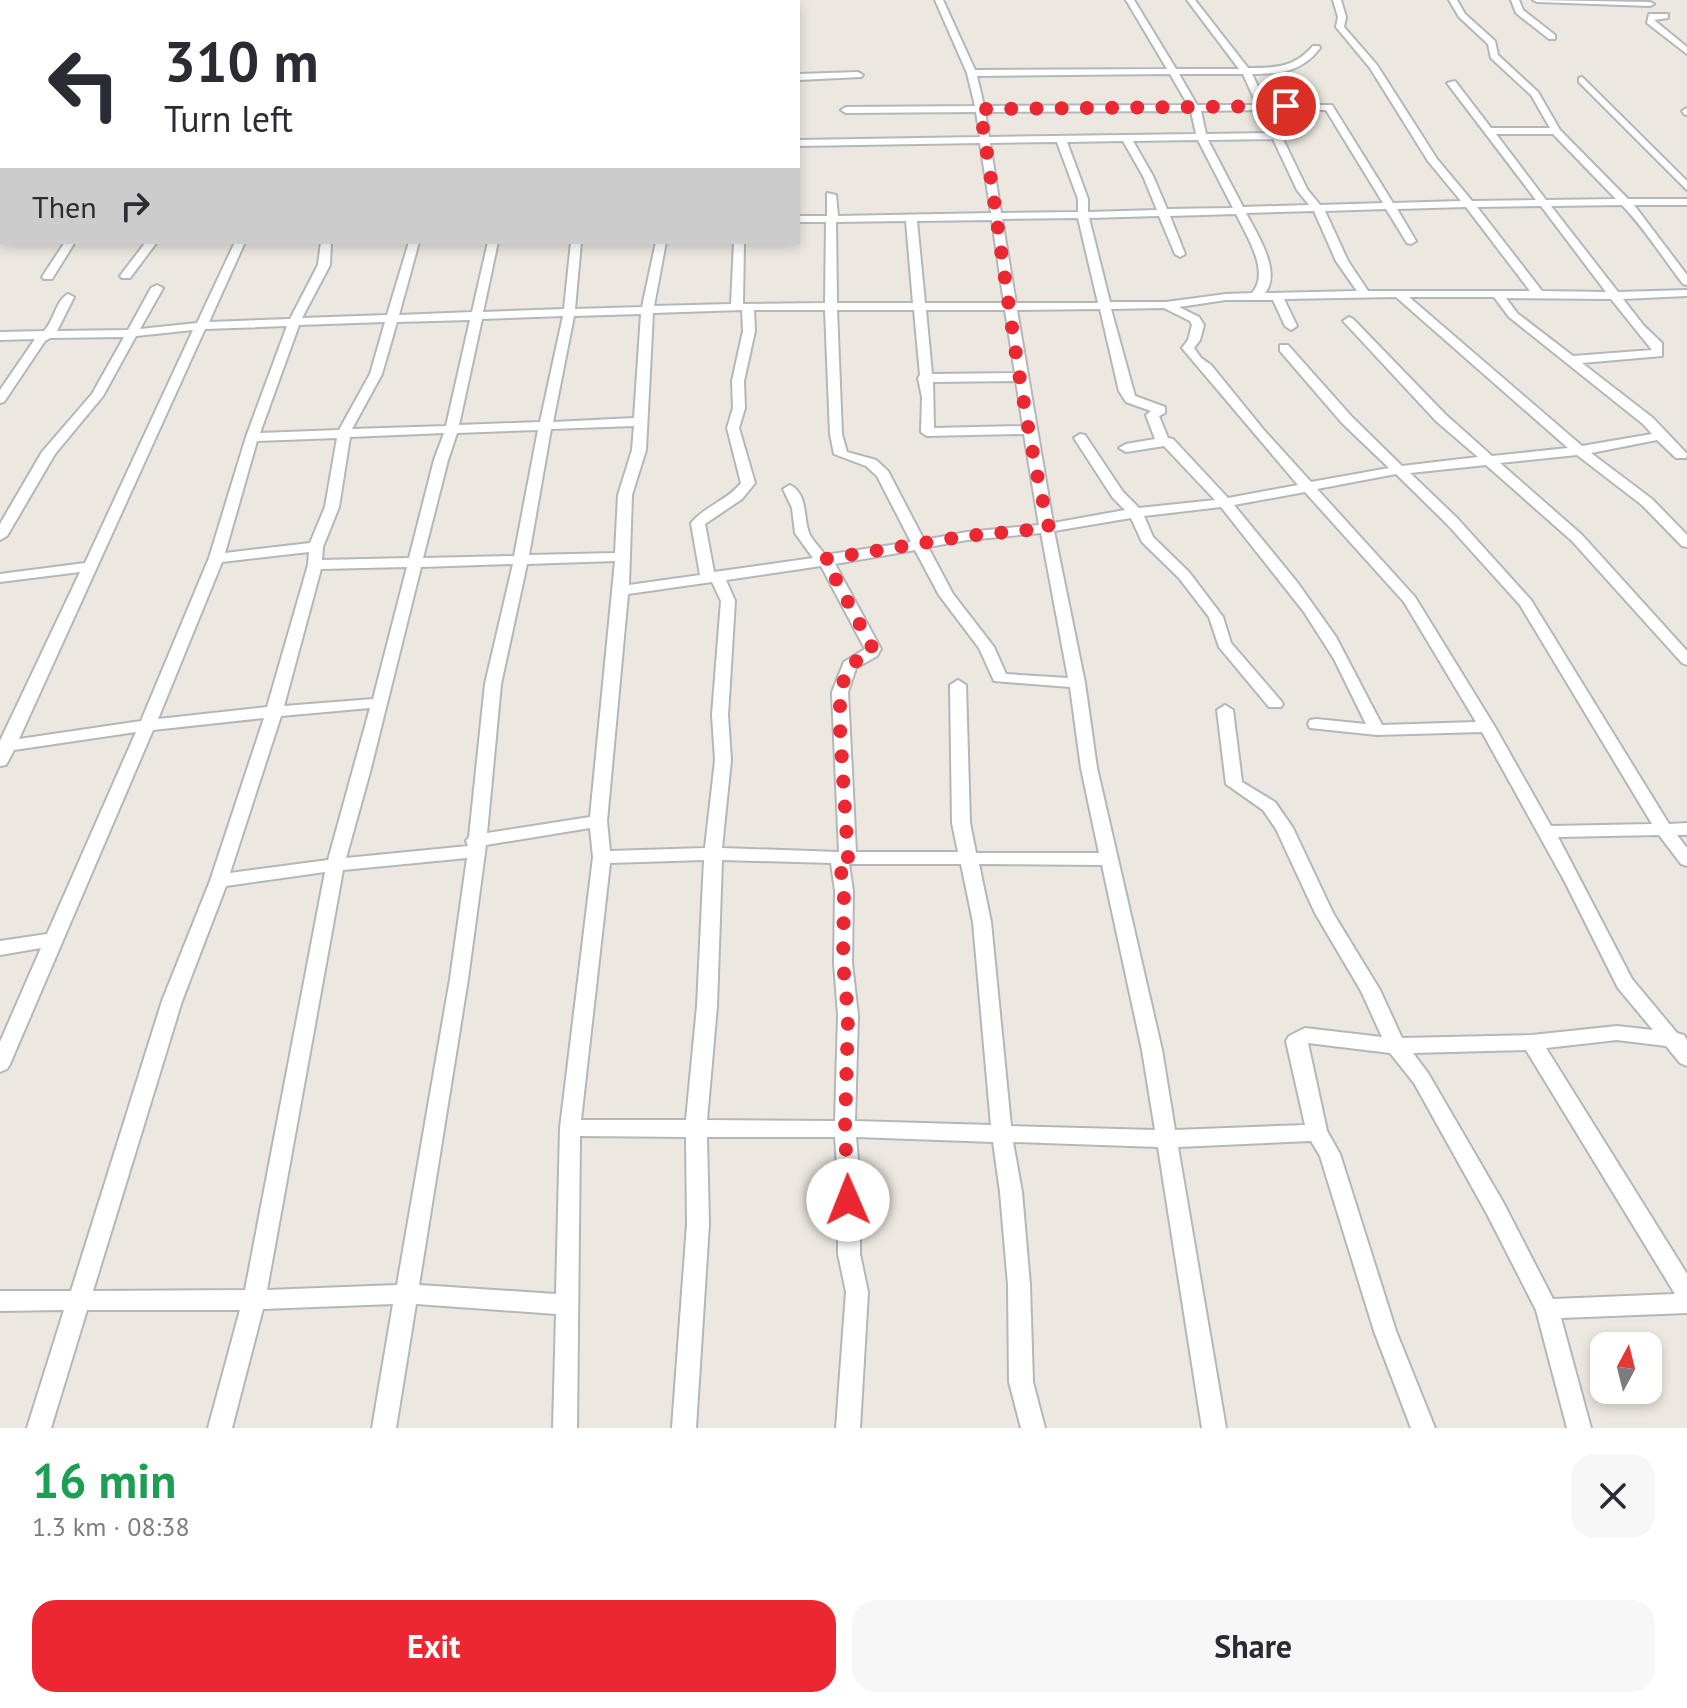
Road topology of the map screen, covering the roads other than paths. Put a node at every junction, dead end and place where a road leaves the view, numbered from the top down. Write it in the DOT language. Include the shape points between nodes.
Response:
graph roads {
  1 [pos="939,0"];
  2 [pos="1130,0"];
  3 [pos="1191,0"];
  4 [pos="1337,0"];
  5 [pos="1453,0"];
  6 [pos="1515,0"];
  7 [pos="1537,0"];
  8 [pos="1650,4"];
  9 [pos="1665,16"];
  10 [pos="1552,37"];
  11 [pos="1316,48"];
  12 [pos="1687,51"];
  13 [pos="972,73"];
  14 [pos="1247,73"];
  15 [pos="1176,74"];
  16 [pos="858,75"];
  17 [pos="800,77"];
  18 [pos="1582,80"];
  19 [pos="1452,83"];
  20 [pos="1192,106"];
  21 [pos="1265,106"];
  22 [pos="980,109"];
  23 [pos="846,110"];
  24 [pos="1488,131"];
  25 [pos="1556,131"];
  26 [pos="1201,136"];
  27 [pos="1275,136"];
  28 [pos="1126,138"];
  29 [pos="985,139"];
  30 [pos="1061,139"];
  31 [pos="800,143"];
  32 [pos="1687,187"];
  33 [pos="831,195"];
  34 [pos="1687,202"];
  35 [pos="1544,203"];
  36 [pos="1625,203"];
  37 [pos="1467,205"];
  38 [pos="1392,208"];
  39 [pos="1319,210"];
  40 [pos="1241,212"];
  41 [pos="1162,213"];
  42 [pos="1083,215"];
  43 [pos="997,216"];
  44 [pos="911,218"];
  45 [pos="800,219"];
  46 [pos="832,219"];
  47 [pos="1411,241"];
  48 [pos="69,244"];
  49 [pos="150,244"];
  50 [pos="239,244"];
  51 [pos="326,244"];
  52 [pos="413,244"];
  53 [pos="493,244"];
  54 [pos="576,244"];
  55 [pos="661,244"];
  56 [pos="739,244"];
  57 [pos="1180,254"];
  58 [pos="126,276"];
  59 [pos="48,277"];
  60 [pos="1687,282"];
  61 [pos="157,288"];
  62 [pos="1687,293"];
  63 [pos="1538,294"];
  64 [pos="1365,295"];
  65 [pos="1400,295"];
  66 [pos="1498,295"];
  67 [pos="1616,296"];
  68 [pos="68,297"];
  69 [pos="1255,297"];
  70 [pos="1278,298"];
  71 [pos="1166,305"];
  72 [pos="920,306"];
  73 [pos="1010,306"];
  74 [pos="1107,306"];
  75 [pos="742,307"];
  76 [pos="831,307"];
  77 [pos="647,312"];
  78 [pos="569,314"];
  79 [pos="478,317"];
  80 [pos="391,320"];
  81 [pos="1349,321"];
  82 [pos="294,322"];
  83 [pos="202,326"];
  84 [pos="1291,326"];
  85 [pos="131,333"];
  86 [pos="51,334"];
  87 [pos="0,336"];
  88 [pos="1284,348"];
  89 [pos="1572,360"];
  90 [pos="1019,377"];
  91 [pos="924,378"];
  92 [pos="0,399"];
  93 [pos="640,422"];
  94 [pos="545,427"];
  95 [pos="452,429"];
  96 [pos="1029,430"];
  97 [pos="344,432"];
  98 [pos="1660,436"];
  99 [pos="252,437"];
  100 [pos="1080,438"];
  101 [pos="1163,442"];
  102 [pos="1126,448"];
  103 [pos="1580,451"];
  104 [pos="1681,455"];
  105 [pos="1487,461"];
  106 [pos="1398,470"];
  107 [pos="1308,487"];
  108 [pos="790,489"];
  109 [pos="1222,503"];
  110 [pos="1136,513"];
  111 [pos="1049,528"];
  112 [pos="0,536"];
  113 [pos="1687,543"];
  114 [pos="918,546"];
  115 [pos="316,547"];
  116 [pos="622,557"];
  117 [pos="216,558"];
  118 [pos="521,559"];
  119 [pos="824,560"];
  120 [pos="415,563"];
  121 [pos="315,565"];
  122 [pos="91,566"];
  123 [pos="712,577"];
  124 [pos="0,578"];
  125 [pos="621,591"];
  126 [pos="1687,660"];
  127 [pos="1077,683"];
  128 [pos="958,685"];
  129 [pos="377,703"];
  130 [pos="1275,704"];
  131 [pos="1225,710"];
  132 [pos="272,711"];
  133 [pos="1316,724"];
  134 [pos="147,726"];
  135 [pos="1487,727"];
  136 [pos="1377,730"];
  137 [pos="3,750"];
  138 [pos="598,821"];
  139 [pos="1687,829"];
  140 [pos="1664,830"];
  141 [pos="1544,832"];
  142 [pos="475,846"];
  143 [pos="713,854"];
  144 [pos="602,857"];
  145 [pos="843,858"];
  146 [pos="969,859"];
  147 [pos="1110,859"];
  148 [pos="1687,860"];
  149 [pos="335,865"];
  150 [pos="219,881"];
  151 [pos="53,940"];
  152 [pos="0,948"];
  153 [pos="1680,1040"];
  154 [pos="1532,1042"];
  155 [pos="1396,1046"];
  156 [pos="1687,1058"];
  157 [pos="0,1064"];
  158 [pos="696,1127"];
  159 [pos="570,1128"];
  160 [pos="845,1129"];
  161 [pos="1317,1133"];
  162 [pos="1002,1136"];
  163 [pos="1166,1139"];
  164 [pos="1687,1293"];
  165 [pos="408,1294"];
  166 [pos="254,1300"];
  167 [pos="0,1301"];
  168 [pos="78,1302"];
  169 [pos="1687,1303"];
  170 [pos="569,1305"];
  171 [pos="1547,1309"];
  172 [pos="39,1428"];
  173 [pos="220,1428"];
  174 [pos="384,1428"];
  175 [pos="565,1428"];
  176 [pos="684,1428"];
  177 [pos="848,1428"];
  178 [pos="1033,1428"];
  179 [pos="1214,1428"];
  180 [pos="1423,1428"];
  181 [pos="1579,1428"];
  1 -- 13 [label="street"];
  2 -- 15 [label="street"];
  3 -- 14 [label="street"];
  4 -- 37 [label="street" via="1340,27 1374,67"];
  5 -- 25 [label="street" via="1492,43 1494,56 1535,94"];
  6 -- 10 [label="street" via="1519,11"];
  7 -- 8 [label="street"];
  9 -- 12 [label="street" via="1652,16 1650,21"];
  11 -- 14 [label="street" via="1293,69"];
  13 -- 15 [label="street"];
  13 -- 22 [label="street"];
  14 -- 15 [label="street"];
  14 -- 21 [label="street"];
  15 -- 20 [label="street"];
  16 -- 17 [label="street"];
  18 -- 32 [label="street"];
  19 -- 24 [label="street"];
  20 -- 21 [label="street"];
  20 -- 22 [label="street"];
  20 -- 26 [label="street"];
  21 -- 27 [label="street"];
  21 -- 38 [label="street" via="1332,108"];
  22 -- 23 [label="street"];
  22 -- 29 [label="street"];
  24 -- 25 [label="street"];
  24 -- 35 [label="street"];
  25 -- 36 [label="street"];
  26 -- 27 [label="street"];
  26 -- 28 [label="street"];
  26 -- 40 [label="street"];
  27 -- 39 [label="street" via="1302,190"];
  28 -- 30 [label="street"];
  28 -- 41 [label="street"];
  29 -- 30 [label="street"];
  29 -- 31 [label="street"];
  29 -- 43 [label="street"];
  30 -- 42 [label="street" via="1083,199"];
  33 -- 46 [label="street"];
  34 -- 36 [label="street"];
  35 -- 36 [label="street"];
  35 -- 37 [label="street"];
  35 -- 67 [label="street"];
  36 -- 60 [label="street"];
  37 -- 38 [label="street"];
  37 -- 63 [label="street"];
  38 -- 39 [label="street"];
  38 -- 47 [label="street"];
  39 -- 40 [label="street"];
  39 -- 64 [label="street" via="1342,261"];
  40 -- 41 [label="street"];
  40 -- 69 [label="street" via="1266,275"];
  41 -- 42 [label="street"];
  41 -- 57 [label="street"];
  42 -- 43 [label="street"];
  42 -- 74 [label="street"];
  43 -- 44 [label="street"];
  43 -- 73 [label="street"];
  44 -- 46 [label="street"];
  44 -- 72 [label="street"];
  45 -- 46 [label="street"];
  46 -- 76 [label="street"];
  48 -- 59 [label="street"];
  49 -- 58 [label="street"];
  50 -- 83 [label="street"];
  51 -- 82 [label="street" via="324,265"];
  52 -- 80 [label="street"];
  53 -- 79 [label="street"];
  54 -- 78 [label="street"];
  55 -- 77 [label="street"];
  56 -- 75 [label="street"];
  61 -- 85 [label="street"];
  62 -- 67 [label="street"];
  63 -- 66 [label="street"];
  63 -- 67 [label="street"];
  64 -- 65 [label="street"];
  64 -- 70 [label="street"];
  65 -- 66 [label="street"];
  65 -- 103 [label="street"];
  66 -- 89 [label="street" via="1513,315"];
  67 -- 89 [label="street" via="1658,346 1658,353"];
  68 -- 86 [label="street"];
  69 -- 70 [label="street"];
  69 -- 71 [label="street"];
  70 -- 84 [label="street"];
  71 -- 74 [label="street"];
  71 -- 107 [label="street" via="1195,319 1198,325 1188,348"];
  72 -- 73 [label="street"];
  72 -- 76 [label="street"];
  72 -- 91 [label="street"];
  73 -- 74 [label="street"];
  73 -- 90 [label="street"];
  74 -- 101 [label="street" via="1125,391 1130,399 1161,410 1152,415"];
  75 -- 76 [label="street"];
  75 -- 77 [label="street"];
  75 -- 123 [label="street" via="749,331 733,428 748,483 730,503 698,523"];
  76 -- 114 [label="street" via="841,454 871,463 883,474"];
  77 -- 78 [label="street"];
  77 -- 93 [label="street"];
  78 -- 79 [label="street"];
  78 -- 94 [label="street"];
  79 -- 80 [label="street"];
  79 -- 95 [label="street"];
  80 -- 82 [label="street"];
  80 -- 97 [label="street" via="376,374"];
  81 -- 105 [label="street"];
  82 -- 83 [label="street"];
  82 -- 99 [label="street"];
  83 -- 85 [label="street"];
  83 -- 122 [label="street"];
  85 -- 86 [label="street"];
  85 -- 112 [label="street" via="97,396 49,452"];
  86 -- 87 [label="street"];
  86 -- 92 [label="street" via="41,339"];
  88 -- 106 [label="street"];
  89 -- 98 [label="street"];
  90 -- 91 [label="street"];
  90 -- 96 [label="street"];
  91 -- 96 [label="street" via="927,432"];
  93 -- 94 [label="street"];
  93 -- 116 [label="street" via="639,450 625,495"];
  94 -- 95 [label="street"];
  94 -- 118 [label="street"];
  95 -- 97 [label="street"];
  95 -- 120 [label="street"];
  96 -- 111 [label="street"];
  97 -- 99 [label="street"];
  97 -- 115 [label="street" via="332,507"];
  98 -- 103 [label="street"];
  98 -- 104 [label="street"];
  99 -- 117 [label="street"];
  100 -- 110 [label="street"];
  101 -- 102 [label="street"];
  101 -- 109 [label="street" via="1205,478"];
  103 -- 105 [label="street"];
  103 -- 113 [label="street" via="1647,502"];
  105 -- 106 [label="street"];
  105 -- 126 [label="street" via="1577,538"];
  106 -- 107 [label="street"];
  106 -- 140 [label="street" via="1526,603"];
  107 -- 109 [label="street"];
  107 -- 135 [label="street" via="1410,600"];
  108 -- 119 [label="street" via="802,533"];
  109 -- 110 [label="street"];
  109 -- 136 [label="street" via="1276,561 1330,639"];
  110 -- 111 [label="street"];
  110 -- 130 [label="street" via="1147,539 1184,575 1216,617 1224,644"];
  111 -- 114 [label="street"];
  111 -- 127 [label="street"];
  114 -- 119 [label="street"];
  114 -- 127 [label="street" via="946,595 986,647 1000,678"];
  115 -- 117 [label="street"];
  115 -- 121 [label="street"];
  116 -- 118 [label="street"];
  116 -- 125 [label="street"];
  117 -- 134 [label="street"];
  118 -- 120 [label="street"];
  118 -- 142 [label="street" via="493,684"];
  119 -- 123 [label="street"];
  119 -- 145 [label="street" via="873,649 849,665 840,692"];
  120 -- 121 [label="street"];
  120 -- 129 [label="street"];
  121 -- 132 [label="street"];
  122 -- 124 [label="street"];
  122 -- 137 [label="street"];
  123 -- 125 [label="street"];
  123 -- 143 [label="street" via="728,601 720,715 723,760"];
  125 -- 138 [label="street"];
  127 -- 147 [label="street"];
  128 -- 146 [label="street" via="961,823"];
  129 -- 132 [label="street"];
  129 -- 149 [label="street"];
  131 -- 155 [label="street" via="1234,784 1269,806 1284,828"];
  132 -- 134 [label="street"];
  132 -- 150 [label="street"];
  133 -- 136 [label="street"];
  134 -- 137 [label="street"];
  134 -- 151 [label="street"];
  135 -- 136 [label="street"];
  135 -- 141 [label="street"];
  138 -- 142 [label="street"];
  138 -- 144 [label="street"];
  139 -- 140 [label="street"];
  140 -- 141 [label="street"];
  140 -- 148 [label="street"];
  141 -- 153 [label="street" via="1625,983"];
  142 -- 149 [label="street"];
  142 -- 165 [label="street"];
  143 -- 144 [label="street"];
  143 -- 145 [label="street"];
  143 -- 158 [label="street"];
  144 -- 159 [label="street"];
  145 -- 146 [label="street"];
  145 -- 160 [label="street"];
  146 -- 147 [label="street"];
  146 -- 162 [label="street" via="982,922"];
  147 -- 163 [label="street"];
  149 -- 150 [label="street"];
  149 -- 166 [label="street"];
  150 -- 168 [label="street" via="172,1001"];
  151 -- 152 [label="street"];
  151 -- 157 [label="street"];
  153 -- 154 [label="street" via="1617,1033"];
  153 -- 156 [label="street"];
  154 -- 155 [label="street"];
  154 -- 164 [label="street"];
  155 -- 161 [label="street" via="1305,1035 1296,1041"];
  155 -- 171 [label="street" via="1421,1078"];
  158 -- 159 [label="street"];
  158 -- 160 [label="street"];
  158 -- 176 [label="street" via="698,1224"];
  159 -- 170 [label="street"];
  160 -- 162 [label="street"];
  160 -- 177 [label="street" via="849,1254 857,1292"];
  161 -- 163 [label="street"];
  161 -- 180 [label="street" via="1330,1154 1385,1331"];
  162 -- 163 [label="street"];
  162 -- 178 [label="street" via="1019,1285 1021,1382"];
  163 -- 179 [label="street"];
  165 -- 166 [label="street"];
  165 -- 170 [label="street"];
  165 -- 174 [label="street"];
  166 -- 168 [label="street"];
  166 -- 173 [label="street"];
  167 -- 168 [label="street"];
  168 -- 172 [label="street"];
  169 -- 171 [label="street"];
  170 -- 175 [label="street"];
  171 -- 181 [label="street"];
}
